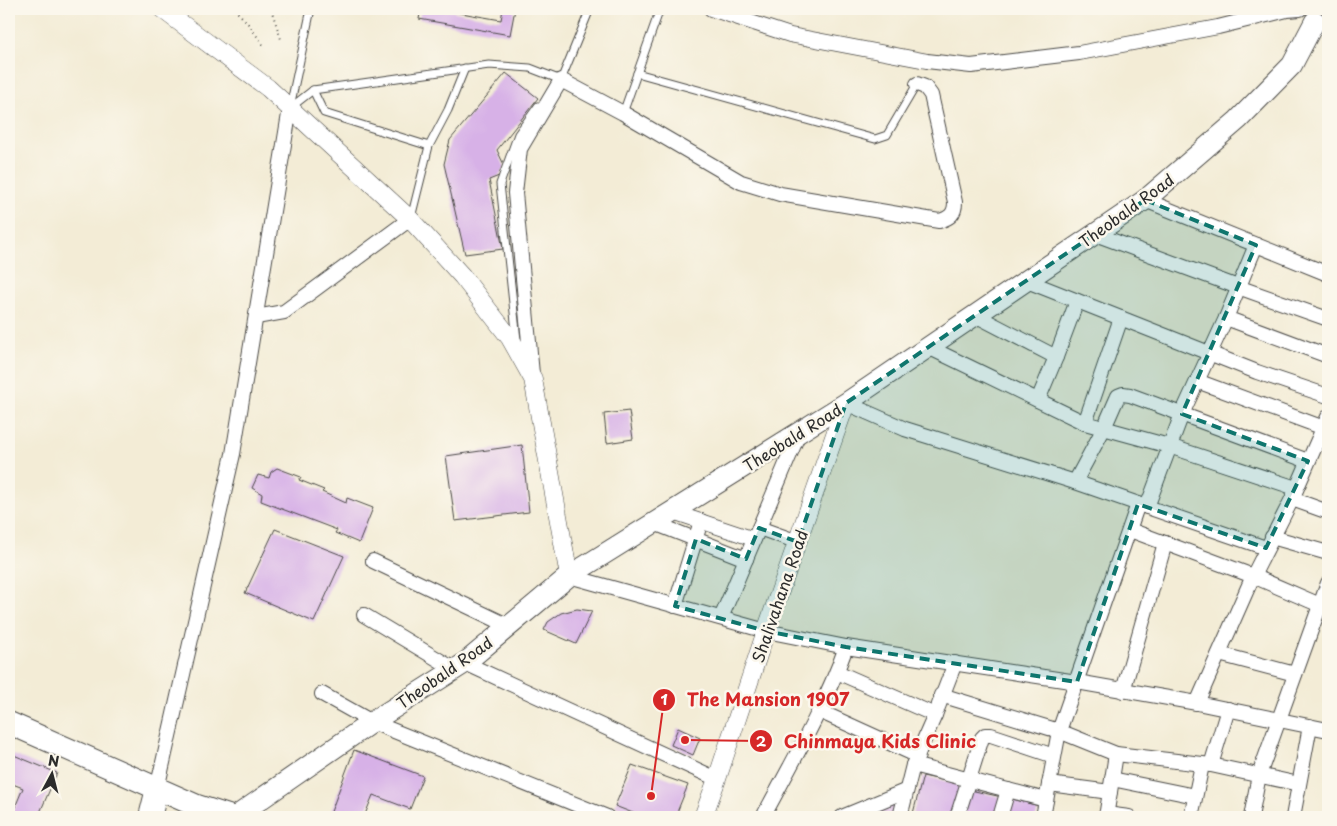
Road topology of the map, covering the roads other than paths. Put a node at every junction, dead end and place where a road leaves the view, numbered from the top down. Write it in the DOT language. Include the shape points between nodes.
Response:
graph roads {
  1 [pos="162,9"];
  2 [pos="311,9"];
  3 [pos="590,9"];
  4 [pos="660,9"];
  5 [pos="711,9"];
  6 [pos="1315,18"];
  7 [pos="465,68"];
  8 [pos="637,73"];
  9 [pos="561,80"];
  10 [pos="917,84"];
  11 [pos="313,90"];
  12 [pos="538,106"];
  13 [pos="290,108"];
  14 [pos="623,113"];
  15 [pos="429,146"];
  16 [pos="1145,200"];
  17 [pos="410,220"];
  18 [pos="1095,234"];
  19 [pos="1256,245"];
  20 [pos="1328,274"];
  21 [pos="1026,281"];
  22 [pos="1238,287"];
  23 [pos="1077,301"];
  24 [pos="975,315"];
  25 [pos="256,316"];
  26 [pos="1121,318"];
  27 [pos="1226,318"];
  28 [pos="1328,319"];
  29 [pos="928,347"];
  30 [pos="518,353"];
  31 [pos="1211,353"];
  32 [pos="1328,356"];
  33 [pos="1056,357"];
  34 [pos="532,379"];
  35 [pos="1197,381"];
  36 [pos="1328,396"];
  37 [pos="1038,400"];
  38 [pos="846,403"];
  39 [pos="1182,414"];
  40 [pos="1085,422"];
  41 [pos="1326,422"];
  42 [pos="1104,428"];
  43 [pos="799,432"];
  44 [pos="1169,446"];
  45 [pos="1308,461"];
  46 [pos="1075,482"];
  47 [pos="1294,493"];
  48 [pos="1143,505"];
  49 [pos="673,512"];
  50 [pos="1328,512"];
  51 [pos="700,521"];
  52 [pos="654,523"];
  53 [pos="1130,530"];
  54 [pos="756,534"];
  55 [pos="696,539"];
  56 [pos="798,542"];
  57 [pos="1269,542"];
  58 [pos="1165,543"];
  59 [pos="1328,553"];
  60 [pos="746,559"];
  61 [pos="373,561"];
  62 [pos="569,576"];
  63 [pos="1253,576"];
  64 [pos="1328,583"];
  65 [pos="1320,605"];
  66 [pos="675,606"];
  67 [pos="364,615"];
  68 [pos="721,618"];
  69 [pos="509,626"];
  70 [pos="766,631"];
  71 [pos="846,647"];
  72 [pos="1219,654"];
  73 [pos="954,663"];
  74 [pos="460,666"];
  75 [pos="837,672"];
  76 [pos="1295,674"];
  77 [pos="1077,682"];
  78 [pos="1123,691"];
  79 [pos="322,694"];
  80 [pos="942,695"];
  81 [pos="1197,703"];
  82 [pos="1228,709"];
  83 [pos="819,710"];
  84 [pos="935,715"];
  85 [pos="1279,719"];
  86 [pos="372,722"];
  87 [pos="9,723"];
  88 [pos="1310,726"];
  89 [pos="1328,730"];
  90 [pos="1059,731"];
  91 [pos="1116,754"];
  92 [pos="1054,756"];
  93 [pos="915,761"];
  94 [pos="1207,765"];
  95 [pos="1259,775"];
  96 [pos="717,779"];
  97 [pos="969,780"];
  98 [pos="1049,784"];
  99 [pos="1300,784"];
  100 [pos="1111,786"];
  101 [pos="157,789"];
  102 [pos="1008,790"];
  103 [pos="905,791"];
  104 [pos="1195,796"];
  105 [pos="1046,800"];
  106 [pos="191,811"];
  107 [pos="850,816"];
  108 [pos="1106,816"];
  109 [pos="150,817"];
  110 [pos="233,817"];
  111 [pos="607,817"];
  112 [pos="703,817"];
  113 [pos="763,817"];
  114 [pos="900,817"];
  115 [pos="957,817"];
  116 [pos="1000,817"];
  117 [pos="1042,817"];
  118 [pos="1129,817"];
  119 [pos="1190,817"];
  120 [pos="1251,817"];
  121 [pos="1293,817"];
  1 -- 13 [label="street"];
  2 -- 13 [label="lane"];
  3 -- 9 [label="lane"];
  4 -- 8 [label="lane"];
  5 -- 6 [label="street" via="790,35 971,66 1079,54 1287,10"];
  6 -- 16 [label="main road, Theobald Road" via="1307,56"];
  7 -- 9 [label="lane" via="489,65 530,68"];
  7 -- 11 [label="lane"];
  7 -- 15 [label="lane"];
  8 -- 10 [label="lane" via="875,139 887,135"];
  8 -- 14 [label="lane"];
  9 -- 14 [label="street"];
  9 -- 34 [label="street" via="520,149 515,193"];
  10 -- 14 [label="street" via="925,87 931,95 955,202 955,210 948,218 939,221 780,194 742,182"];
  11 -- 13 [label="lane"];
  11 -- 15 [label="lane" via="324,113"];
  12 -- 30 [label="lane" via="518,134 500,184"];
  13 -- 17 [label="street"];
  13 -- 25 [label="street"];
  15 -- 17 [label="lane"];
  16 -- 18 [label="main road, Theobald Road"];
  16 -- 19 [label="street"];
  17 -- 25 [label="street" via="284,312"];
  17 -- 30 [label="street" via="462,276"];
  18 -- 21 [label="main road, Theobald Road"];
  18 -- 22 [label="street"];
  19 -- 20 [label="street"];
  19 -- 22 [label="street"];
  21 -- 23 [label="street"];
  21 -- 24 [label="main road, Theobald Road"];
  22 -- 27 [label="street"];
  22 -- 28 [label="street"];
  23 -- 26 [label="street"];
  23 -- 33 [label="street"];
  24 -- 29 [label="main road, Theobald Road"];
  24 -- 33 [label="street"];
  25 -- 101 [label="street" via="233,454"];
  26 -- 31 [label="street"];
  26 -- 40 [label="street"];
  27 -- 31 [label="street"];
  27 -- 32 [label="street"];
  29 -- 37 [label="street"];
  29 -- 38 [label="main road, Theobald Road"];
  30 -- 34 [label="street"];
  31 -- 35 [label="street"];
  31 -- 36 [label="street"];
  33 -- 37 [label="street"];
  34 -- 62 [label="street"];
  35 -- 39 [label="street"];
  35 -- 41 [label="street"];
  37 -- 40 [label="street"];
  38 -- 43 [label="main road, Theobald Road"];
  38 -- 46 [label="street" via="905,429"];
  38 -- 56 [label="street, Shalivahana Road"];
  39 -- 42 [label="street" via="1123,394 1118,396"];
  39 -- 44 [label="street"];
  39 -- 45 [label="street"];
  40 -- 42 [label="street"];
  41 -- 45 [label="street"];
  42 -- 44 [label="street"];
  42 -- 46 [label="street"];
  43 -- 49 [label="main road, Theobald Road"];
  43 -- 54 [label="street"];
  44 -- 47 [label="street"];
  44 -- 48 [label="street"];
  45 -- 47 [label="street"];
  46 -- 48 [label="street"];
  47 -- 50 [label="street"];
  47 -- 57 [label="street"];
  48 -- 53 [label="street"];
  48 -- 57 [label="street"];
  49 -- 51 [label="street"];
  49 -- 52 [label="main road, Theobald Road"];
  51 -- 54 [label="street"];
  51 -- 55 [label="street"];
  52 -- 55 [label="street"];
  52 -- 62 [label="main road, Theobald Road"];
  53 -- 58 [label="street"];
  53 -- 77 [label="street"];
  54 -- 56 [label="street"];
  54 -- 60 [label="street"];
  55 -- 60 [label="street"];
  55 -- 66 [label="street"];
  56 -- 70 [label="street, Shalivahana Road"];
  57 -- 59 [label="street"];
  57 -- 63 [label="street"];
  58 -- 63 [label="street"];
  58 -- 78 [label="street"];
  60 -- 68 [label="street"];
  61 -- 69 [label="street"];
  62 -- 66 [label="street"];
  62 -- 69 [label="main road, Theobald Road"];
  63 -- 65 [label="street"];
  63 -- 72 [label="street"];
  64 -- 65 [label="street"];
  65 -- 76 [label="street"];
  66 -- 68 [label="street"];
  67 -- 74 [label="street"];
  68 -- 70 [label="street"];
  69 -- 74 [label="main road, Theobald Road"];
  70 -- 71 [label="street"];
  70 -- 96 [label="street, Shalivahana Road"];
  71 -- 73 [label="street"];
  71 -- 75 [label="street"];
  72 -- 76 [label="street"];
  72 -- 81 [label="street"];
  73 -- 77 [label="street"];
  73 -- 80 [label="street"];
  74 -- 86 [label="main road, Theobald Road"];
  74 -- 96 [label="street"];
  75 -- 83 [label="street"];
  75 -- 84 [label="street"];
  76 -- 85 [label="street"];
  77 -- 78 [label="street"];
  77 -- 90 [label="street"];
  78 -- 81 [label="street"];
  79 -- 86 [label="street"];
  80 -- 84 [label="street"];
  80 -- 90 [label="street"];
  81 -- 82 [label="street"];
  82 -- 85 [label="street"];
  82 -- 94 [label="street"];
  83 -- 93 [label="street"];
  83 -- 113 [label="street"];
  84 -- 93 [label="street"];
  85 -- 88 [label="street"];
  85 -- 95 [label="street"];
  86 -- 110 [label="main road, Theobald Road"];
  86 -- 111 [label="street"];
  87 -- 101 [label="main road, Theobald Road"];
  88 -- 89 [label="street"];
  88 -- 99 [label="street"];
  90 -- 91 [label="street"];
  90 -- 92 [label="street"];
  91 -- 94 [label="street"];
  91 -- 100 [label="street"];
  92 -- 97 [label="street" via="985,735"];
  92 -- 98 [label="street"];
  93 -- 97 [label="street"];
  93 -- 103 [label="street"];
  94 -- 95 [label="street"];
  94 -- 104 [label="street"];
  95 -- 99 [label="street"];
  95 -- 120 [label="street"];
  96 -- 112 [label="street, Shalivahana Road"];
  97 -- 102 [label="street"];
  97 -- 115 [label="street"];
  98 -- 100 [label="street"];
  98 -- 105 [label="street"];
  99 -- 121 [label="street"];
  100 -- 104 [label="street"];
  100 -- 108 [label="street"];
  101 -- 106 [label="main road, Theobald Road"];
  101 -- 109 [label="main road"];
  102 -- 105 [label="street"];
  102 -- 116 [label="street"];
  103 -- 107 [label="street"];
  103 -- 114 [label="street"];
  104 -- 119 [label="street"];
  105 -- 117 [label="street"];
  106 -- 110 [label="main road, Theobald Road"];
  108 -- 118 [label="street"];
}
